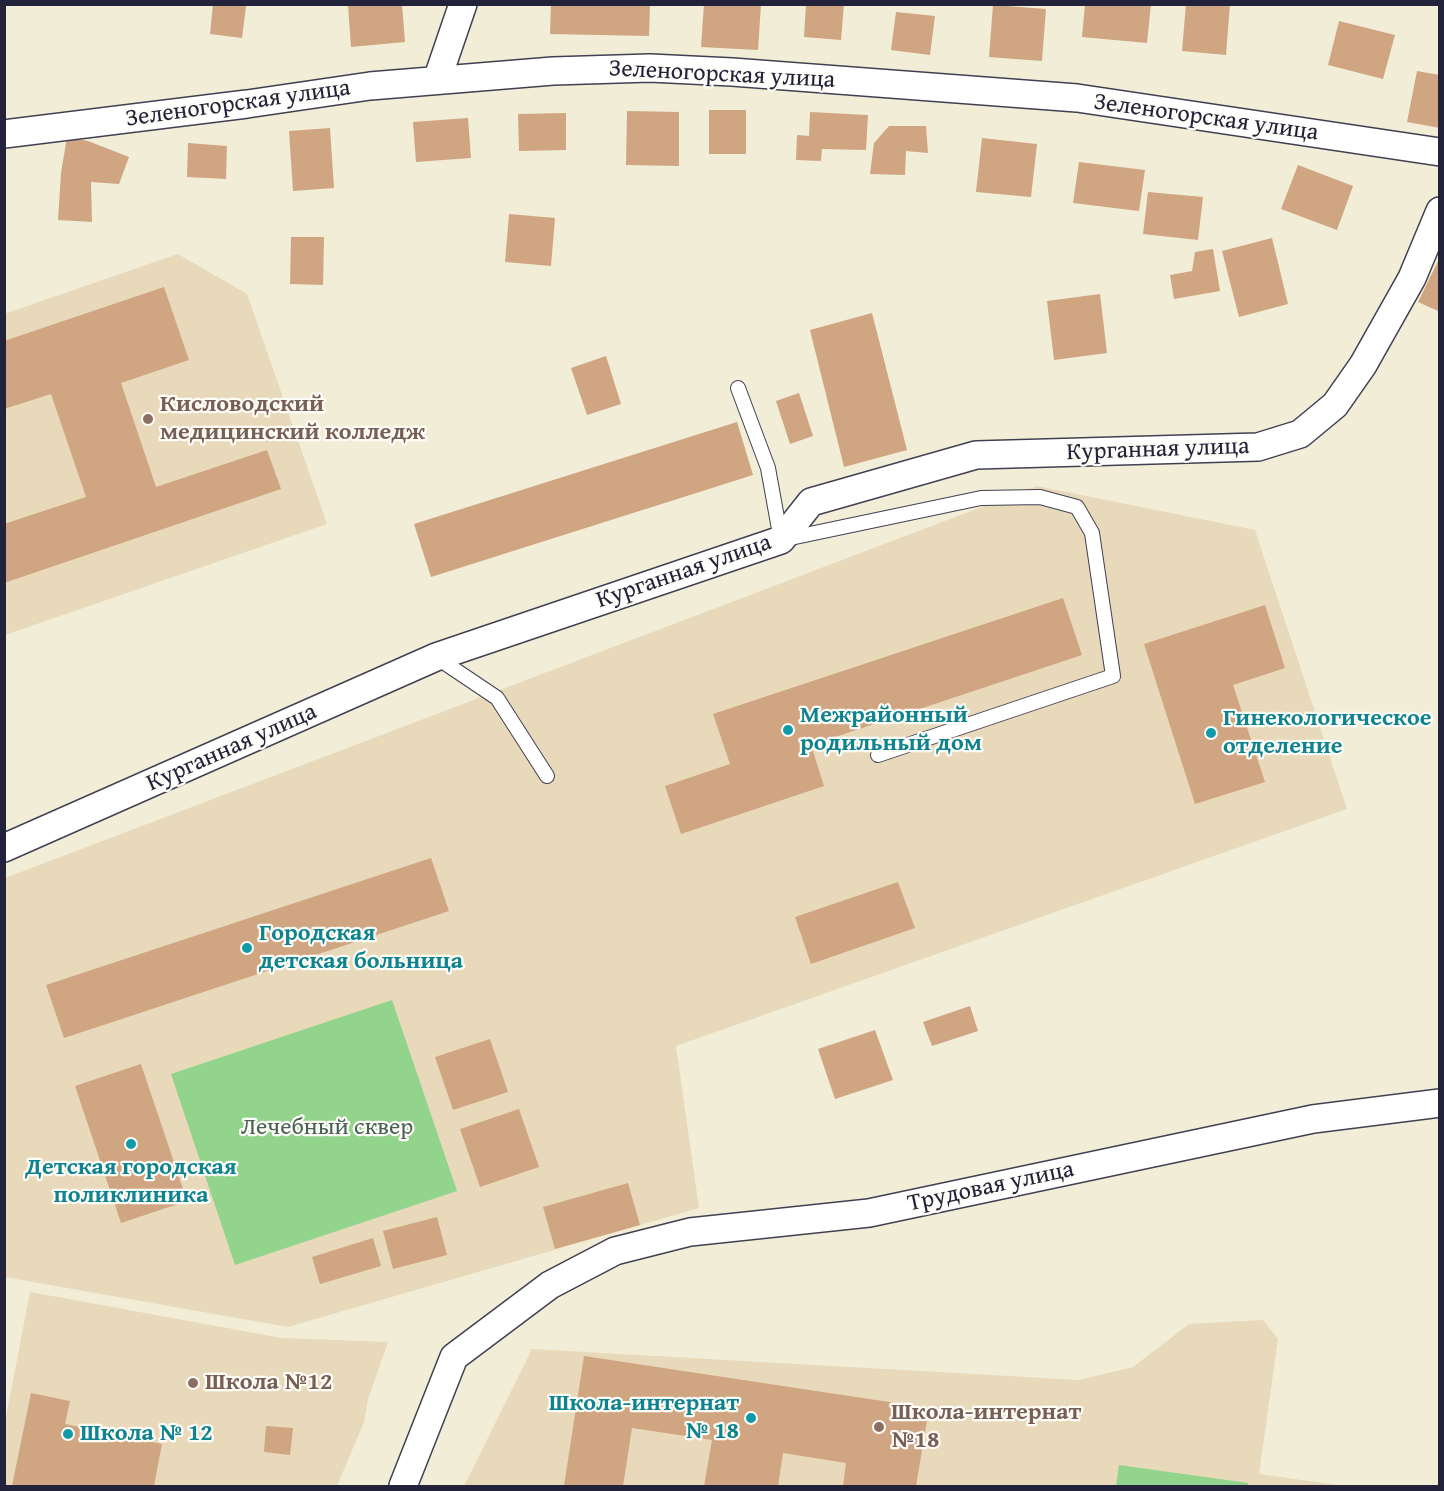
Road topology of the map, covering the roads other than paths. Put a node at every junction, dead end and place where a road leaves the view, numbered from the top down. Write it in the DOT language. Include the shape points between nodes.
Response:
graph roads {
  1 [pos="463,4"];
  2 [pos="437,80"];
  3 [pos="4,134"];
  4 [pos="1440,152"];
  5 [pos="1440,211"];
  6 [pos="738,388"];
  7 [pos="780,540"];
  8 [pos="436,657"];
  9 [pos="878,755"];
  10 [pos="547,776"];
  11 [pos="4,848"];
  12 [pos="1440,1103"];
  13 [pos="403,1486"];
  1 -- 2 [label="street"];
  2 -- 3 [label="street, Зеленогорская улица"];
  2 -- 4 [label="street, Зеленогорская улица" via="650,68 732,72 1077,98"];
  5 -- 7 [label="street, Курганная улица" via="1412,278 1363,365 1335,405 1300,434 1258,447 976,455 811,502"];
  6 -- 7 [label="lane" via="768,468"];
  7 -- 8 [label="street, Курганная улица"];
  7 -- 9 [label="lane" via="981,498 1040,497 1077,507 1092,533 1113,676"];
  8 -- 10 [label="lane" via="497,698"];
  8 -- 11 [label="street, Курганная улица"];
  12 -- 13 [label="street, Трудовая улица" via="1313,1119 869,1213 690,1232 615,1251 550,1286 454,1357"];
}
